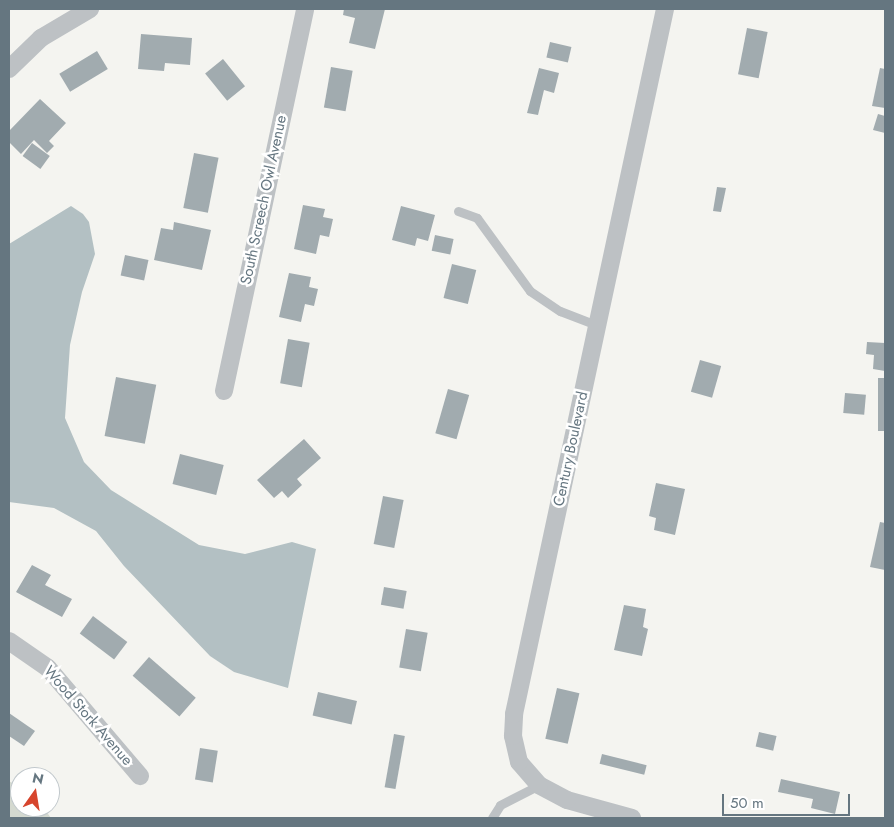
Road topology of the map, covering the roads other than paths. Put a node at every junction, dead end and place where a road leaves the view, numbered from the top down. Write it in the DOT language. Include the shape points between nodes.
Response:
graph roads {
  1 [pos="90,9"];
  2 [pos="305,9"];
  3 [pos="666,9"];
  4 [pos="9,69"];
  5 [pos="458,212"];
  6 [pos="597,325"];
  7 [pos="224,391"];
  8 [pos="9,641"];
  9 [pos="140,776"];
  10 [pos="539,785"];
  11 [pos="492,818"];
  12 [pos="632,818"];
  1 -- 4 [label="street" via="41,38"];
  2 -- 7 [label="street, South Screech Owl Avenue"];
  3 -- 6 [label="street, Century Boulevard"];
  5 -- 6 [label="lane" via="477,218 530,291 560,311"];
  6 -- 10 [label="street, Century Boulevard" via="514,714 513,736 519,762"];
  8 -- 9 [label="street, Wood Stork Avenue" via="48,668"];
  10 -- 11 [label="lane" via="500,805"];
  10 -- 12 [label="street, Century Boulevard" via="567,800"];
}
